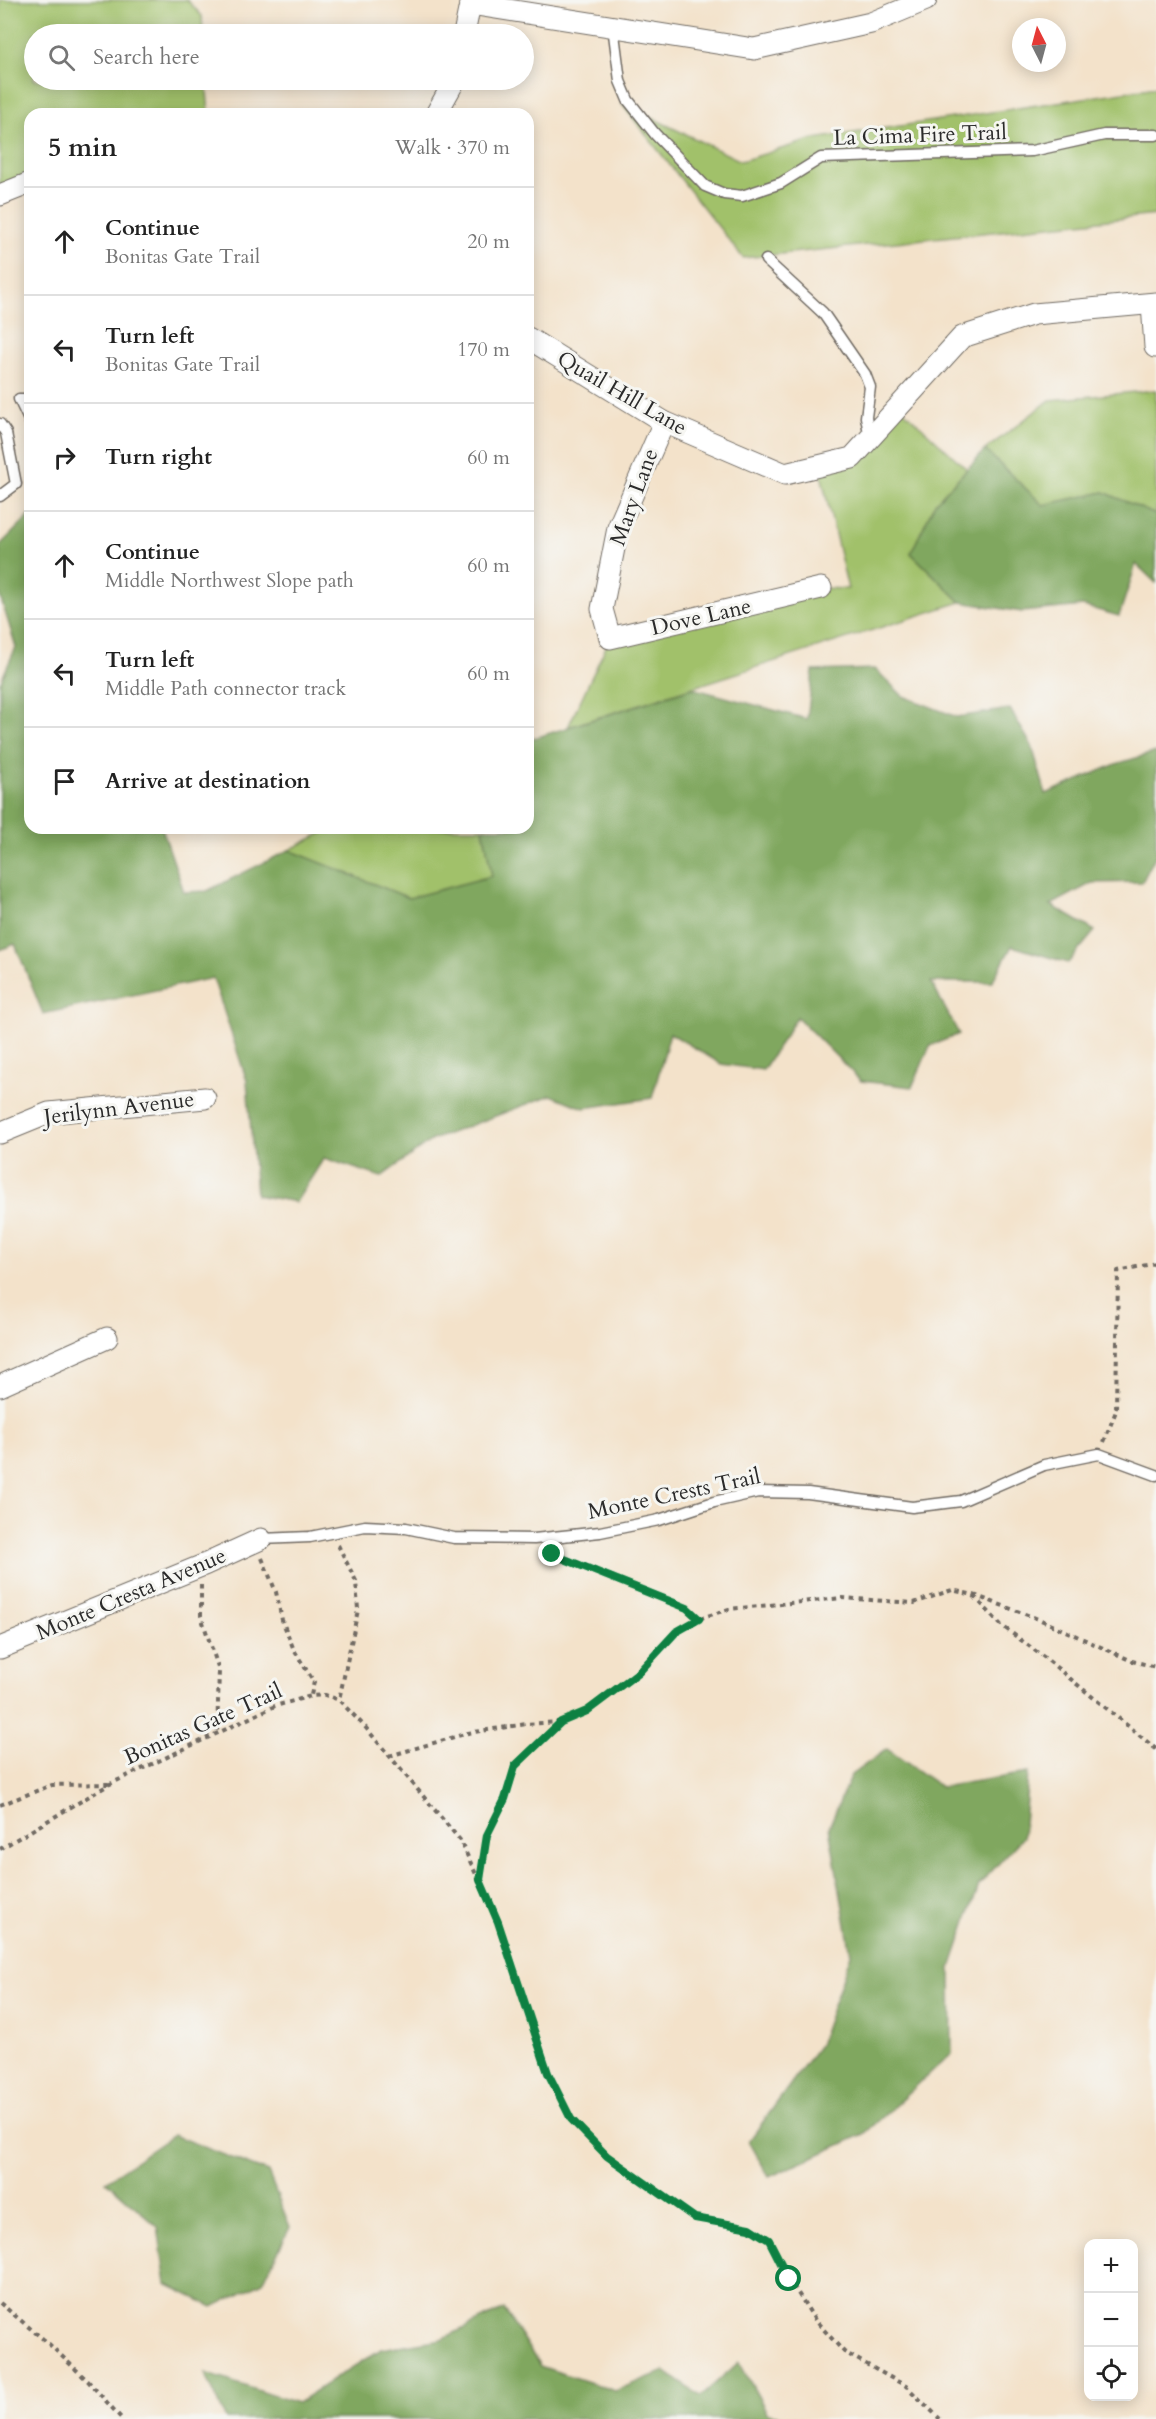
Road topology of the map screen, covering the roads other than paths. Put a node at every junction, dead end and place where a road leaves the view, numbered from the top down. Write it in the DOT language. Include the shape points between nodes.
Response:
graph roads {
  1 [pos="926,0"];
  2 [pos="471,2"];
  3 [pos="466,24"];
  4 [pos="613,26"];
  5 [pos="449,90"];
  6 [pos="439,108"];
  7 [pos="1156,135"];
  8 [pos="24,185"];
  9 [pos="0,195"];
  10 [pos="766,260"];
  11 [pos="1154,304"];
  12 [pos="534,342"];
  13 [pos="1155,347"];
  14 [pos="24,399"];
  15 [pos="24,409"];
  16 [pos="663,422"];
  17 [pos="0,424"];
  18 [pos="870,439"];
  19 [pos="0,496"];
  20 [pos="821,588"];
  21 [pos="602,609"];
  22 [pos="205,1098"];
  23 [pos="0,1133"];
  24 [pos="107,1338"];
  25 [pos="0,1386"];
  26 [pos="1156,1475"];
  27 [pos="258,1540"];
  28 [pos="0,1648"];
  1 -- 4 [label="street" via="871,22 754,49"];
  2 -- 3 [label="street"];
  2 -- 4 [label="street"];
  4 -- 7 [label="lane, La Cima Fire Trail" via="620,81 628,100 705,186 724,194 742,196 781,183 821,158 1032,151 1104,135"];
  5 -- 6 [label="street"];
  8 -- 9 [label="street"];
  10 -- 18 [label="lane" via="823,313 865,374 870,387 866,417"];
  11 -- 13 [label="street"];
  11 -- 18 [label="street, Quail Hill Lane" via="1034,314 962,337"];
  12 -- 16 [label="street, Quail Hill Lane"];
  14 -- 15 [label="lane" via="19,399"];
  16 -- 18 [label="street, Quail Hill Lane" via="785,474 852,458"];
  16 -- 21 [label="street, Mary Lane" via="618,528"];
  17 -- 19 [label="lane" via="6,433 16,484"];
  20 -- 21 [label="street, Dove Lane" via="610,638"];
  22 -- 23 [label="street, Jerilynn Avenue" via="49,1113"];
  24 -- 25 [label="street"];
  26 -- 27 [label="lane, Monte Crests Trail" via="1100,1454 1044,1465 961,1501 912,1507 808,1493 758,1492 659,1520 542,1538 454,1538 406,1528 365,1526 310,1537"];
  27 -- 28 [label="street, Monte Cresta Avenue"];
}
